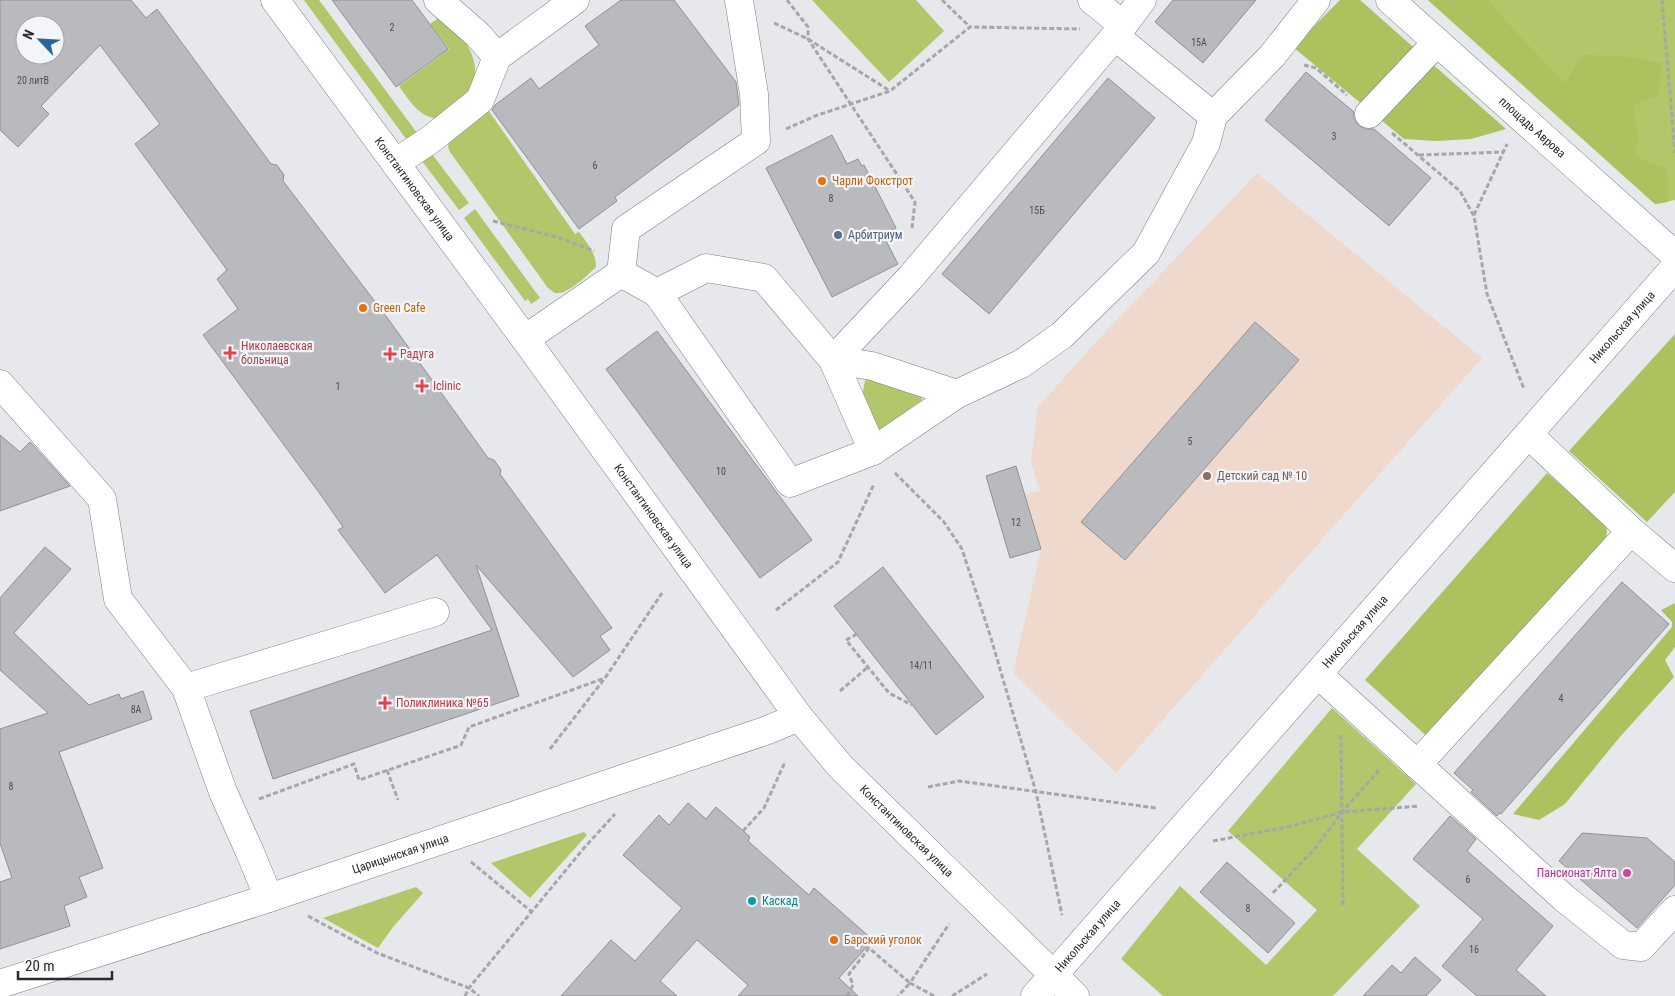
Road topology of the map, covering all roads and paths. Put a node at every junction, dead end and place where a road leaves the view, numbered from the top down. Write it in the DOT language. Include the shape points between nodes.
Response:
graph roads {
  1 [pos="274,0"];
  2 [pos="438,0"];
  3 [pos="574,0"];
  4 [pos="787,0"];
  5 [pos="942,0"];
  6 [pos="1092,0"];
  7 [pos="1142,0"];
  8 [pos="1316,0"];
  9 [pos="1390,0"];
  10 [pos="1662,0"];
  11 [pos="740,1"];
  12 [pos="970,27"];
  13 [pos="1119,31"];
  14 [pos="808,39"];
  15 [pos="1436,42"];
  16 [pos="497,57"];
  17 [pos="890,91"];
  18 [pos="851,105"];
  19 [pos="1369,114"];
  20 [pos="1213,116"];
  21 [pos="1520,116"];
  22 [pos="756,141"];
  23 [pos="1504,152"];
  24 [pos="1675,153"];
  25 [pos="1418,155"];
  26 [pos="1426,162"];
  27 [pos="395,163"];
  28 [pos="1474,216"];
  29 [pos="493,221"];
  30 [pos="912,231"];
  31 [pos="1675,255"];
  32 [pos="1675,267"];
  33 [pos="621,273"];
  34 [pos="657,292"];
  35 [pos="525,339"];
  36 [pos="833,360"];
  37 [pos="0,384"];
  38 [pos="1524,389"];
  39 [pos="957,394"];
  40 [pos="1528,435"];
  41 [pos="873,451"];
  42 [pos="1631,531"];
  43 [pos="1675,568"];
  44 [pos="662,593"];
  45 [pos="776,610"];
  46 [pos="435,612"];
  47 [pos="857,634"];
  48 [pos="868,667"];
  49 [pos="1319,675"];
  50 [pos="605,678"];
  51 [pos="186,688"];
  52 [pos="840,691"];
  53 [pos="1341,694"];
  54 [pos="912,705"];
  55 [pos="799,717"];
  56 [pos="550,749"];
  57 [pos="1408,757"];
  58 [pos="785,762"];
  59 [pos="387,770"];
  60 [pos="928,787"];
  61 [pos="1036,792"];
  62 [pos="398,800"];
  63 [pos="1460,804"];
  64 [pos="1156,808"];
  65 [pos="231,810"];
  66 [pos="617,812"];
  67 [pos="1342,812"];
  68 [pos="743,831"];
  69 [pos="1213,841"];
  70 [pos="472,862"];
  71 [pos="1273,893"];
  72 [pos="269,898"];
  73 [pos="1343,907"];
  74 [pos="1675,910"];
  75 [pos="532,912"];
  76 [pos="1062,915"];
  77 [pos="307,916"];
  78 [pos="948,924"];
  79 [pos="987,974"];
  80 [pos="1053,975"];
  81 [pos="910,983"];
  82 [pos="0,984"];
  83 [pos="469,988"];
  84 [pos="465,996"];
  85 [pos="479,996"];
  86 [pos="847,996"];
  87 [pos="898,996"];
  88 [pos="934,996"];
  89 [pos="952,996"];
  90 [pos="1035,996"];
  91 [pos="1075,996"];
  1 -- 27 [label="street, Константиновская улица"];
  2 -- 16 [label="street"];
  3 -- 16 [label="street"];
  4 -- 14 [label="path" via="808,27"];
  5 -- 12 [label="path"];
  6 -- 13 [label="street"];
  7 -- 13 [label="street"];
  8 -- 20 [label="street" via="1272,56"];
  9 -- 15 [label="street, площадь Аврова"];
  10 -- 24 [label="path"];
  11 -- 14 [label="path" via="761,17"];
  11 -- 22 [label="street" via="754,94"];
  12 -- 13 [label="path"];
  12 -- 17 [label="path"];
  13 -- 20 [label="street"];
  13 -- 36 [label="street" via="910,278"];
  14 -- 17 [label="path"];
  14 -- 18 [label="path"];
  15 -- 19 [label="street"];
  15 -- 21 [label="street, площадь Аврова"];
  16 -- 27 [label="street" via="480,100"];
  17 -- 18 [label="path"];
  18 -- 22 [label="path"];
  18 -- 30 [label="path" via="915,202"];
  20 -- 39 [label="street" via="1206,143 1146,253 1062,335 1021,364"];
  21 -- 23 [label="path"];
  21 -- 31 [label="street, площадь Аврова"];
  22 -- 33 [label="street" via="626,229"];
  23 -- 25 [label="path"];
  23 -- 28 [label="path"];
  26 -- 28 [label="path" via="1460,191"];
  27 -- 35 [label="street, Константиновская улица"];
  28 -- 38 [label="path" via="1487,294"];
  29 -- 33 [label="path" via="592,249"];
  32 -- 40 [label="street, Никольская улица"];
  33 -- 34 [label="street"];
  33 -- 35 [label="street"];
  34 -- 36 [label="street" via="706,268 764,278"];
  34 -- 41 [label="street" via="790,483"];
  35 -- 55 [label="street, Константиновская улица"];
  36 -- 39 [label="street" via="872,366"];
  36 -- 41 [label="street"];
  37 -- 51 [label="street" via="102,499 118,599"];
  39 -- 41 [label="street"];
  40 -- 42 [label="street"];
  40 -- 49 [label="street, Никольская улица"];
  41 -- 45 [label="path" via="880,470 838,562"];
  41 -- 61 [label="path" via="944,522 962,549 992,638"];
  42 -- 43 [label="street"];
  42 -- 57 [label="street"];
  44 -- 50 [label="path"];
  46 -- 51 [label="street"];
  47 -- 48 [label="path" via="846,640"];
  48 -- 52 [label="path"];
  48 -- 54 [label="path" via="889,693"];
  49 -- 53 [label="street"];
  49 -- 80 [label="street, Никольская улица"];
  50 -- 56 [label="path"];
  50 -- 59 [label="path" via="469,727 461,745"];
  51 -- 65 [label="street"];
  53 -- 57 [label="street"];
  53 -- 67 [label="path"];
  55 -- 72 [label="street, Царицынская улица" via="765,732"];
  55 -- 80 [label="street, Константиновская улица" via="840,766"];
  57 -- 63 [label="street"];
  57 -- 67 [label="path"];
  58 -- 68 [label="path" via="764,808"];
  59 -- 62 [label="path"];
  59 -- 65 [label="path" via="359,780 354,764"];
  60 -- 61 [label="path" via="960,781"];
  61 -- 64 [label="path"];
  61 -- 76 [label="path"];
  63 -- 67 [label="path"];
  63 -- 74 [label="street" via="1564,898 1623,946 1642,947"];
  65 -- 72 [label="street"];
  66 -- 75 [label="path"];
  67 -- 69 [label="path" via="1287,827"];
  67 -- 71 [label="path" via="1316,847"];
  67 -- 73 [label="path"];
  70 -- 75 [label="path"];
  72 -- 82 [label="street, Царицынская улица"];
  75 -- 83 [label="path"];
  77 -- 83 [label="path" via="376,953"];
  78 -- 81 [label="path"];
  79 -- 89 [label="path"];
  80 -- 90 [label="street, Никольская улица"];
  80 -- 91 [label="street, Константиновская улица"];
  81 -- 86 [label="path" via="868,948 848,974 853,985"];
  81 -- 87 [label="path"];
  81 -- 88 [label="path"];
  83 -- 84 [label="path"];
  83 -- 85 [label="path"];
}
